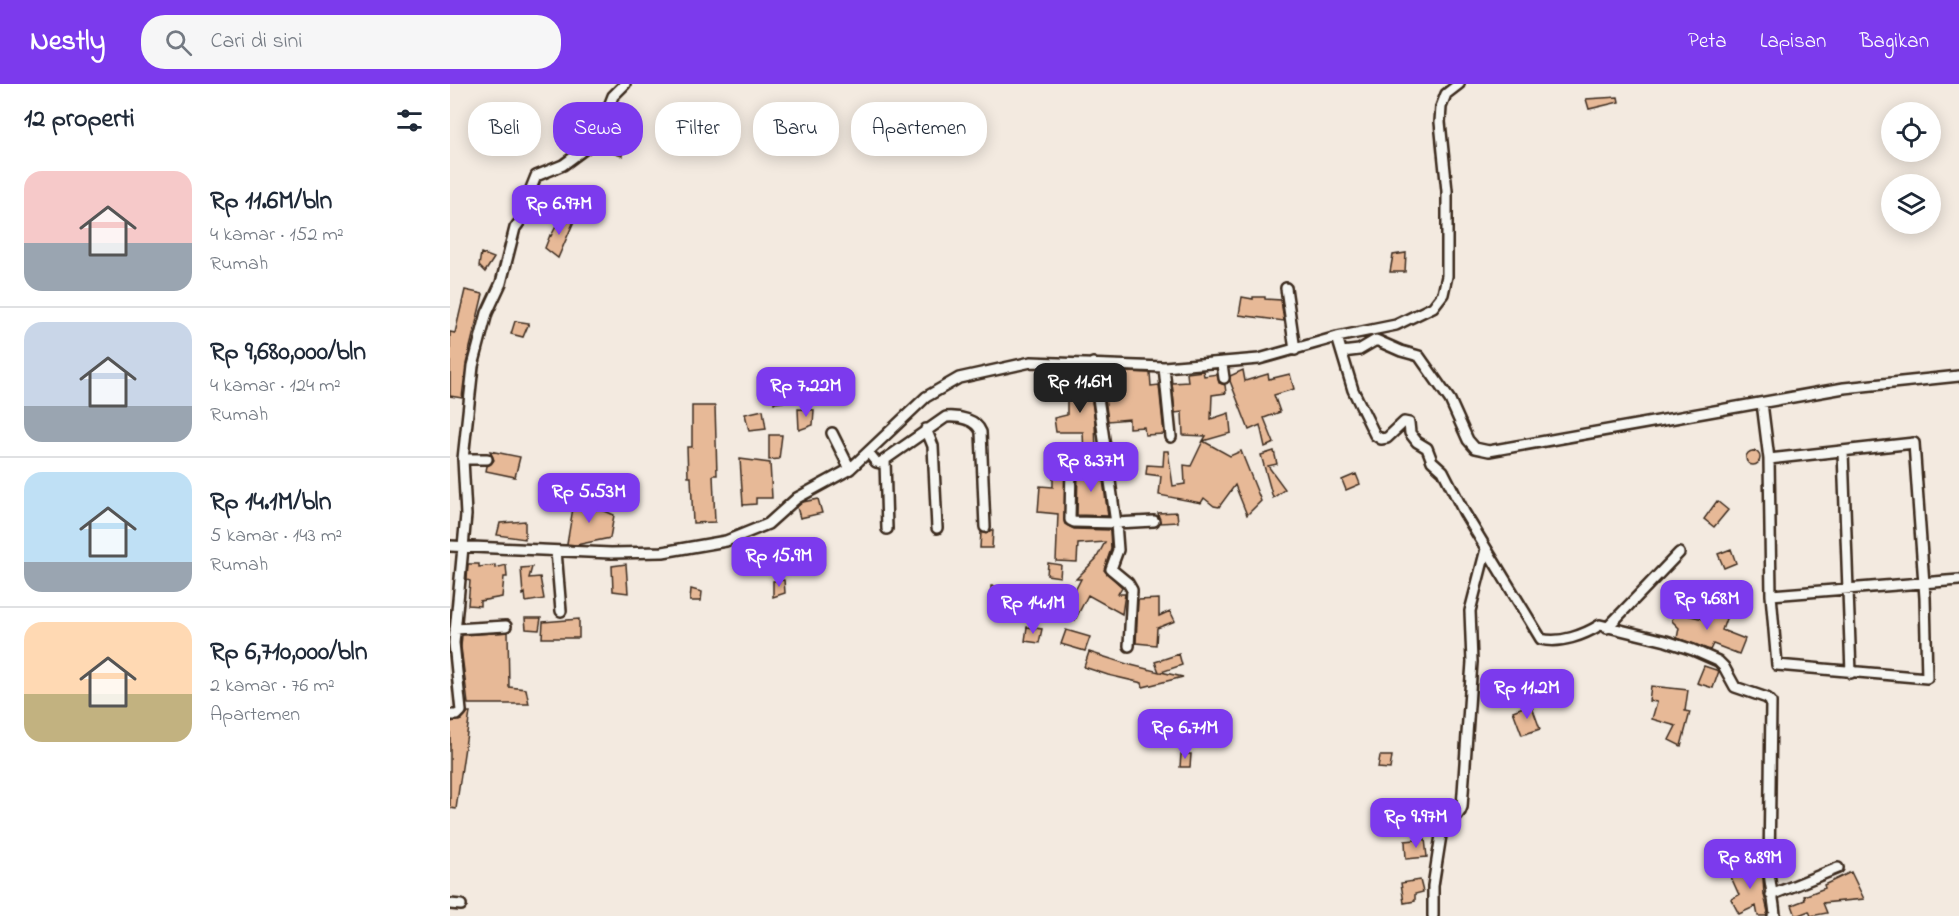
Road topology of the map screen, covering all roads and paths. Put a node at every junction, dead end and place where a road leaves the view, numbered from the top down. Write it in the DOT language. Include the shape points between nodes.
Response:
graph roads {
  1 [pos="625,84"];
  2 [pos="1459,84"];
  3 [pos="1286,288"];
  4 [pos="1337,337"];
  5 [pos="1295,350"];
  6 [pos="1342,352"];
  7 [pos="1093,363"];
  8 [pos="1222,363"];
  9 [pos="1164,367"];
  10 [pos="1959,376"];
  11 [pos="1224,378"];
  12 [pos="1762,403"];
  13 [pos="926,429"];
  14 [pos="832,433"];
  15 [pos="1171,437"];
  16 [pos="868,452"];
  17 [pos="1843,452"];
  18 [pos="463,459"];
  19 [pos="487,459"];
  20 [pos="1107,459"];
  21 [pos="1769,459"];
  22 [pos="885,460"];
  23 [pos="850,469"];
  24 [pos="1154,521"];
  25 [pos="1116,523"];
  26 [pos="985,527"];
  27 [pos="937,528"];
  28 [pos="887,529"];
  29 [pos="450,546"];
  30 [pos="462,547"];
  31 [pos="1486,549"];
  32 [pos="556,551"];
  33 [pos="1679,553"];
  34 [pos="1959,580"];
  35 [pos="1924,583"];
  36 [pos="1849,588"];
  37 [pos="1771,595"];
  38 [pos="561,611"];
  39 [pos="506,626"];
  40 [pos="1607,628"];
  41 [pos="455,629"];
  42 [pos="1128,646"];
  43 [pos="1851,673"];
  44 [pos="450,715"];
  45 [pos="1838,868"];
  46 [pos="1771,895"];
  47 [pos="450,904"];
  48 [pos="461,905"];
  49 [pos="1433,916"];
  50 [pos="1773,916"];
  1 -- 18 [label="street" via="613,97 598,134 586,148 563,165 536,176 530,193 532,205 515,228 473,366"];
  2 -- 4 [label="street" via="1446,94 1441,107 1447,191 1447,276 1443,294 1433,307 1396,325"];
  3 -- 5 [label="street"];
  4 -- 5 [label="street"];
  4 -- 6 [label="street"];
  5 -- 8 [label="street"];
  6 -- 12 [label="street" via="1359,350 1376,340 1419,356 1450,400 1468,440 1480,450"];
  6 -- 31 [label="street" via="1353,390 1375,435 1387,438 1404,422 1409,423 1410,433 1427,448 1434,464 1443,471"];
  7 -- 9 [label="street"];
  7 -- 16 [label="street" via="1032,362 959,378 926,398"];
  7 -- 20 [label="street"];
  8 -- 9 [label="street"];
  8 -- 11 [label="street"];
  9 -- 15 [label="street"];
  10 -- 12 [label="street" via="1844,388"];
  12 -- 21 [label="street"];
  13 -- 22 [label="street"];
  13 -- 26 [label="street" via="952,416 978,426"];
  13 -- 27 [label="street" via="933,446"];
  14 -- 23 [label="street"];
  16 -- 22 [label="street" via="876,462"];
  16 -- 23 [label="street"];
  17 -- 21 [label="street"];
  17 -- 35 [label="street" via="1914,443"];
  17 -- 36 [label="street"];
  18 -- 19 [label="street"];
  18 -- 30 [label="street" via="466,515"];
  20 -- 25 [label="street"];
  20 -- 25 [label="street" via="1071,462 1069,518 1074,522"];
  21 -- 37 [label="street"];
  22 -- 28 [label="street"];
  23 -- 32 [label="street" via="797,498 768,524 726,541 663,552"];
  24 -- 25 [label="street"];
  25 -- 42 [label="street" via="1118,550 1111,569 1132,590"];
  29 -- 30 [label="street"];
  30 -- 32 [label="street"];
  30 -- 41 [label="street"];
  31 -- 40 [label="street" via="1541,639 1551,641 1588,633 1600,625"];
  31 -- 49 [label="street" via="1470,611 1472,664 1462,807 1442,829 1433,886"];
  32 -- 38 [label="street"];
  33 -- 40 [label="street"];
  34 -- 35 [label="street"];
  35 -- 36 [label="street"];
  35 -- 43 [label="street" via="1927,678"];
  36 -- 37 [label="street"];
  36 -- 43 [label="street"];
  37 -- 43 [label="street" via="1777,665"];
  39 -- 41 [label="street"];
  40 -- 46 [label="street" via="1647,636 1718,661 1735,687 1771,702"];
  41 -- 44 [label="street" via="461,711"];
  45 -- 46 [label="street"];
  46 -- 50 [label="street"];
  47 -- 48 [label="street"];
}
